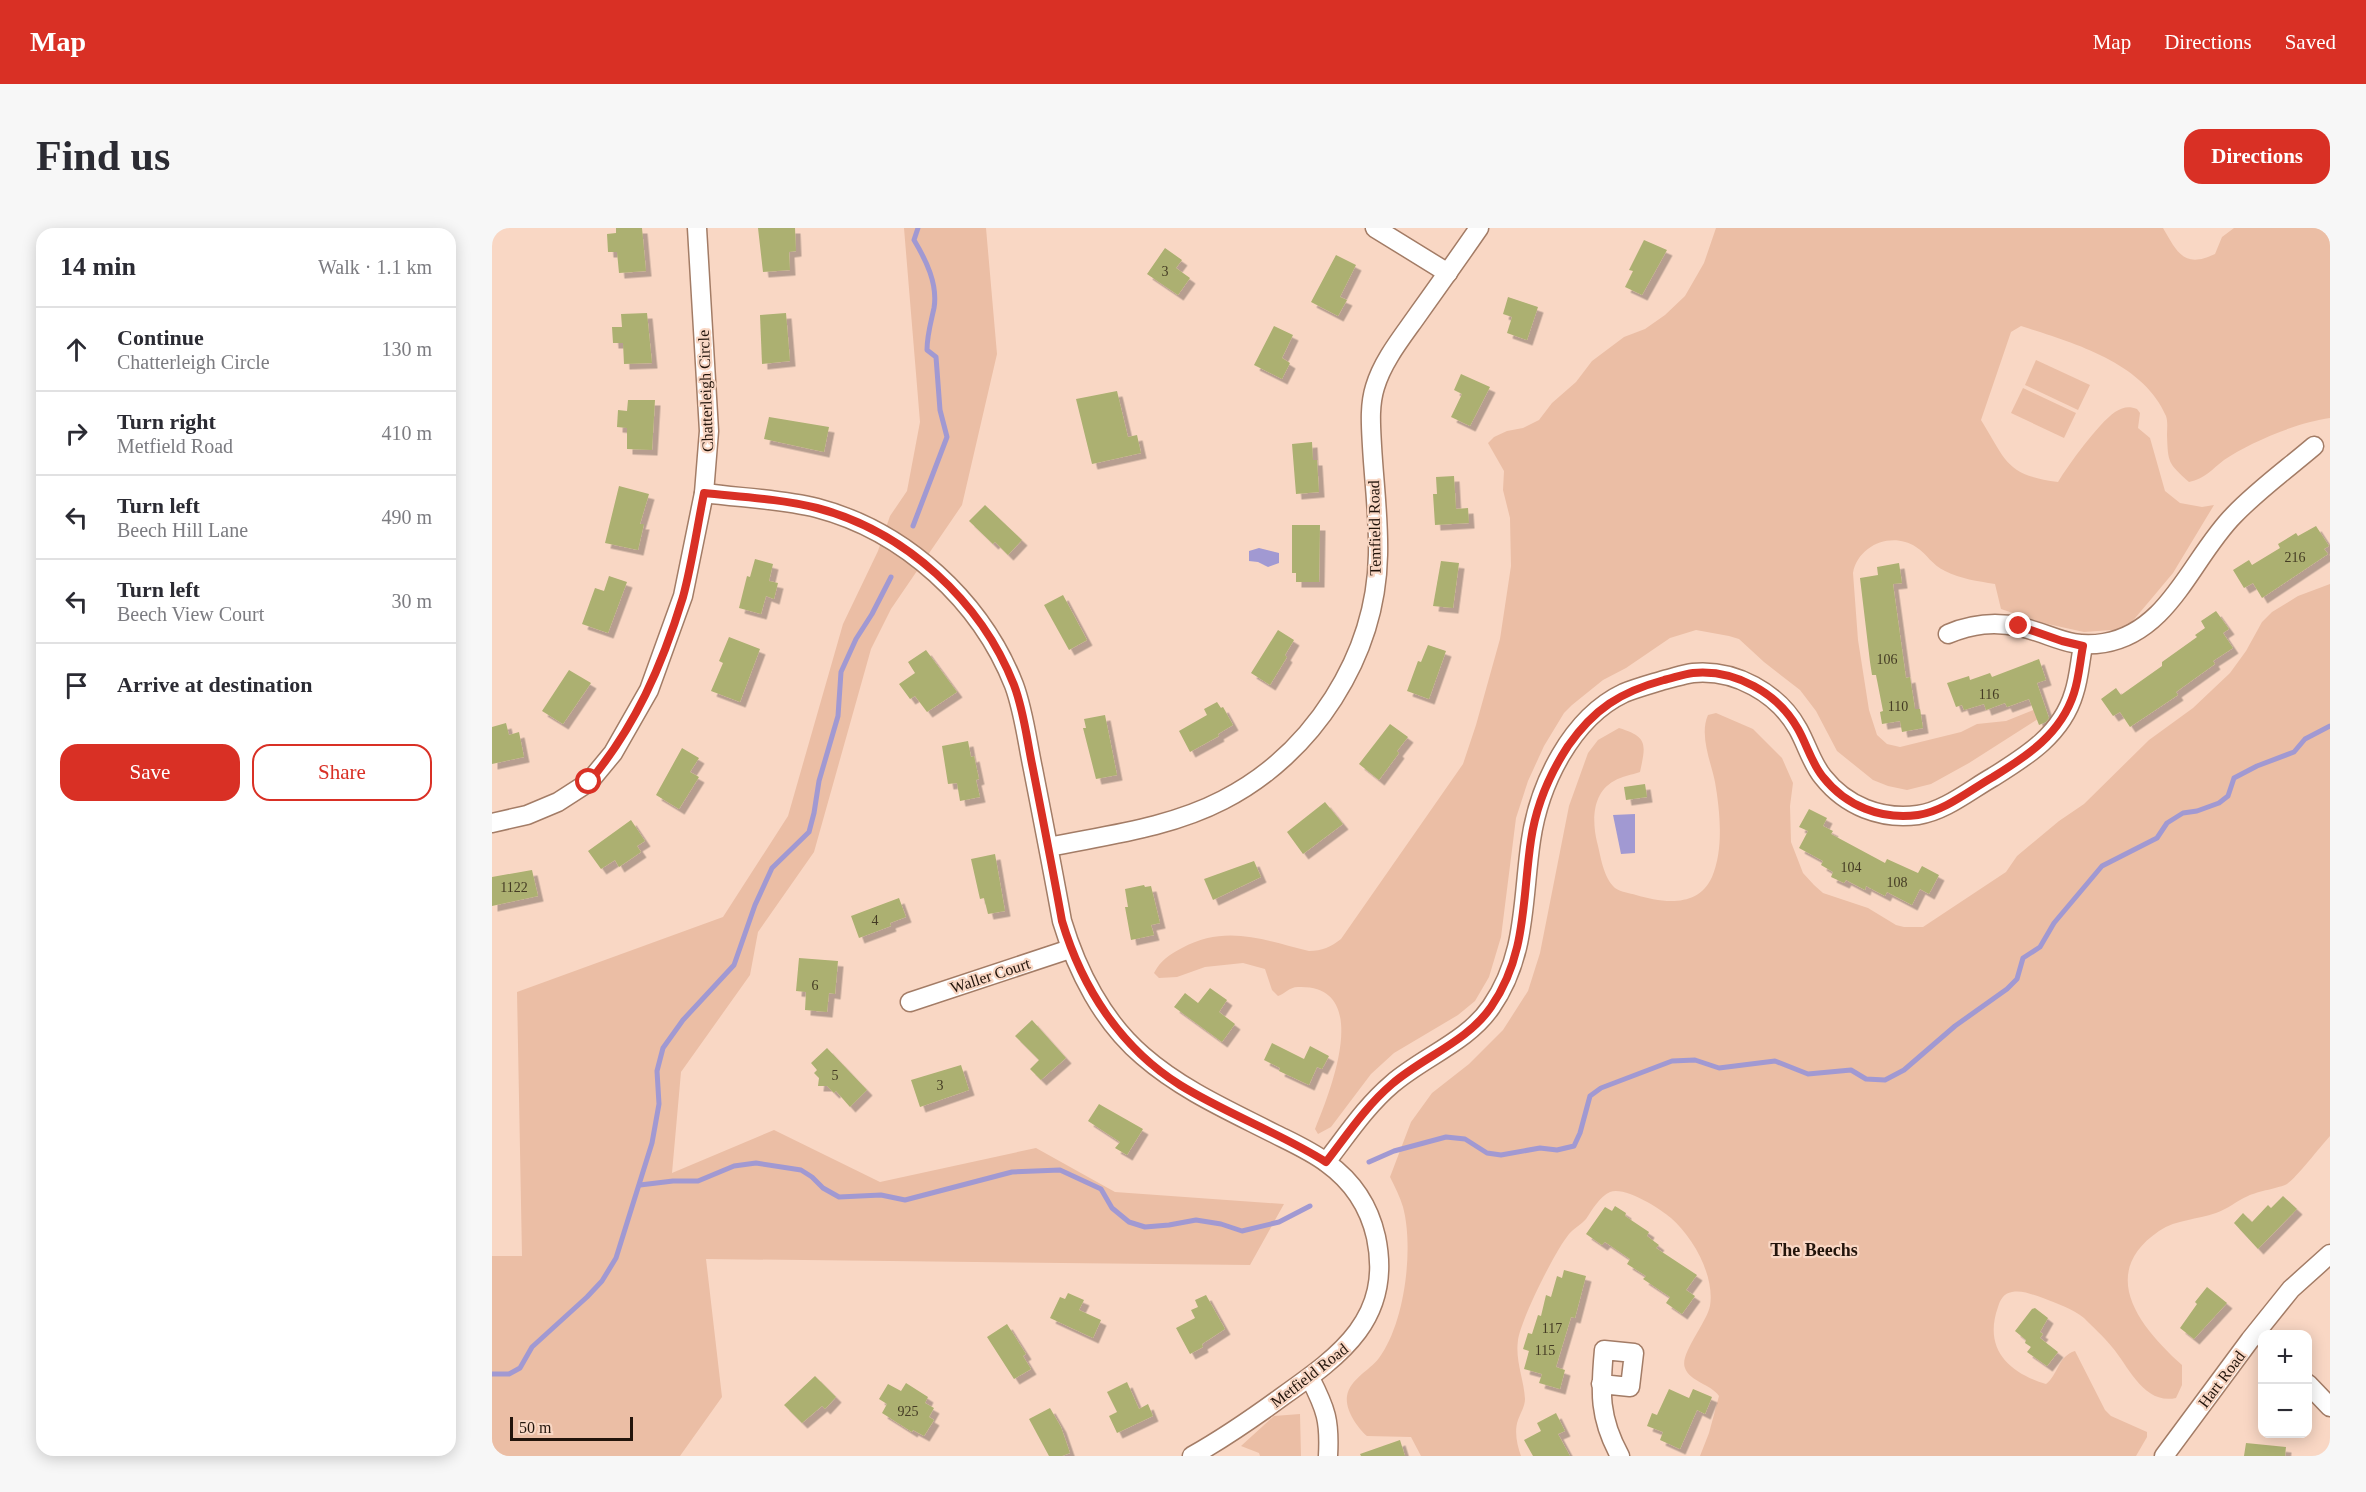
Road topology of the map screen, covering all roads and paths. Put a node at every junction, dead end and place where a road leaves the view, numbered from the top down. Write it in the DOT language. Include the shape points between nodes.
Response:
graph roads {
  1 [pos="697,228"];
  2 [pos="1375,228"];
  3 [pos="1479,228"];
  4 [pos="1448,273"];
  5 [pos="2314,446"];
  6 [pos="704,493"];
  7 [pos="1948,634"];
  8 [pos="2083,646"];
  9 [pos="492,823"];
  10 [pos="1048,847"];
  11 [pos="1070,949"];
  12 [pos="910,1002"];
  13 [pos="1326,1162"];
  14 [pos="2330,1254"];
  15 [pos="2256,1344"];
  16 [pos="1310,1378"];
  17 [pos="1601,1384"];
  18 [pos="2312,1389"];
  19 [pos="2330,1407"];
  20 [pos="1192,1456"];
  21 [pos="1328,1456"];
  22 [pos="1620,1456"];
  23 [pos="2164,1456"];
  1 -- 6 [label="street, Chatterleigh Circle" via="709,431"];
  2 -- 4 [label="street"];
  3 -- 4 [label="street, Temfield Road"];
  4 -- 10 [label="street, Temfield Road" via="1399,342 1375,388 1371,423 1378,555 1375,584 1362,642 1323,714 1281,759 1223,800 1154,826"];
  5 -- 8 [label="street" via="2233,516 2160,612 2136,631"];
  6 -- 9 [label="street, Chatterleigh Circle" via="683,596 649,690 613,753 589,782 558,802"];
  6 -- 10 [label="street, Metfield Road" via="784,502 846,517 909,552 955,591 976,617 1014,685"];
  7 -- 8 [label="street" via="1984,623 2019,626"];
  8 -- 13 [label="street" via="2074,693 2052,734 2030,754 1945,805 1920,815 1890,816 1862,809 1840,796 1821,775 1784,708 1744,681 1719,673 1692,673 1624,694 1599,709 1555,765 1540,801 1531,838 1516,957 1505,985 1489,1011 1462,1037 1392,1084"];
  10 -- 11 [label="street, Metfield Road"];
  11 -- 12 [label="street, Waller Court"];
  11 -- 13 [label="street, Metfield Road" via="1096,1000 1126,1040 1161,1072"];
  13 -- 16 [label="street, Metfield Road" via="1347,1179 1370,1216 1379,1253 1378,1283 1359,1333 1343,1352"];
  14 -- 15 [label="street, Hart Road" via="2291,1289"];
  15 -- 23 [label="street, Hart Road"];
  16 -- 20 [label="street, Metfield Road" via="1236,1431"];
  16 -- 21 [label="street" via="1325,1408"];
  17 -- 22 [label="street" via="1605,1421"];
  18 -- 19 [label="street"];
}
